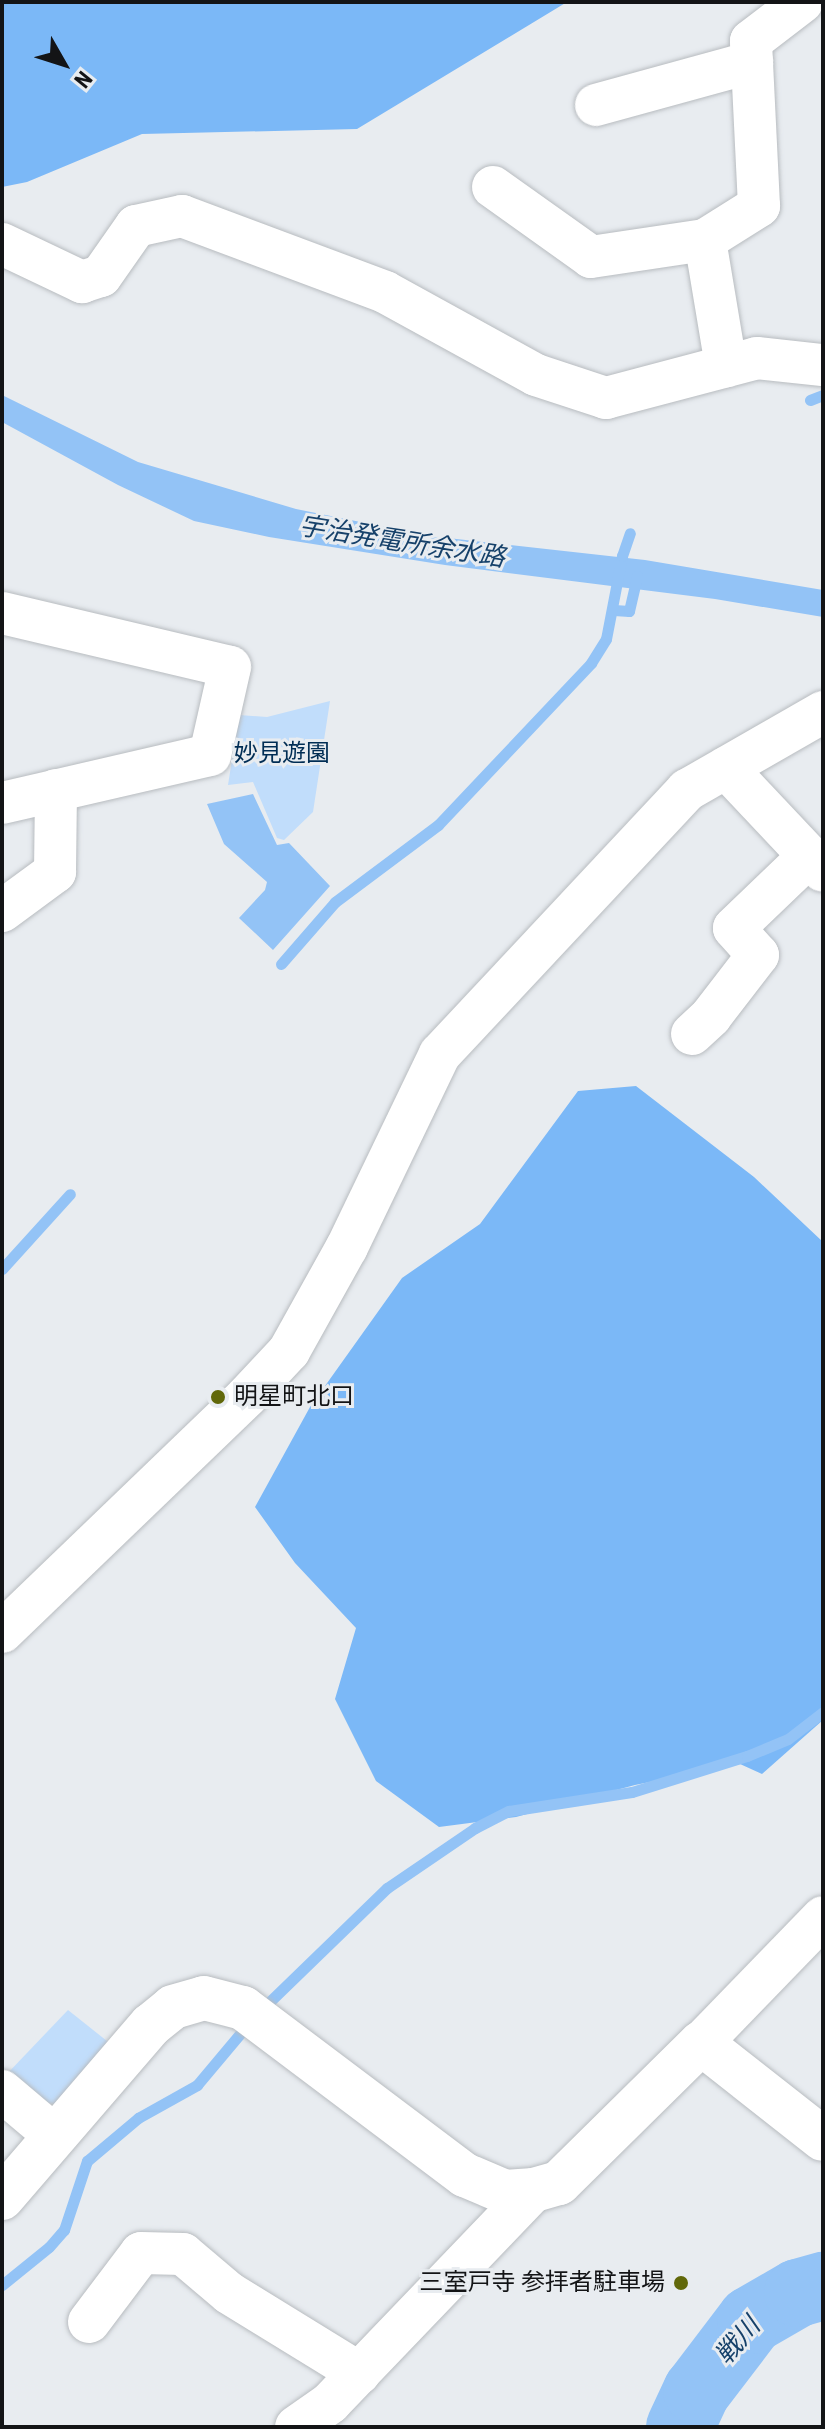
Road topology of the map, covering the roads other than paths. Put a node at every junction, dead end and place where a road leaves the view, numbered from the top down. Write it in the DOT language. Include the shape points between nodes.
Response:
graph roads {
  1 [pos="802,2"];
  2 [pos="752,62"];
  3 [pos="596,105"];
  4 [pos="493,187"];
  5 [pos="705,240"];
  6 [pos="2,244"];
  7 [pos="823,365"];
  8 [pos="726,366"];
  9 [pos="2,613"];
  10 [pos="823,712"];
  11 [pos="726,768"];
  12 [pos="56,790"];
  13 [pos="2,803"];
  14 [pos="816,864"];
  15 [pos="2,911"];
  16 [pos="710,1026"];
  17 [pos="2,1632"];
  18 [pos="823,1917"];
  19 [pos="701,2043"];
  20 [pos="2,2091"];
  21 [pos="55,2136"];
  22 [pos="823,2139"];
  23 [pos="534,2190"];
  24 [pos="2,2198"];
  25 [pos="89,2322"];
  26 [pos="359,2373"];
  27 [pos="296,2427"];
  1 -- 2 [label="street" via="751,41"];
  2 -- 3 [label="street"];
  2 -- 5 [label="street" via="759,206"];
  4 -- 5 [label="street" via="591,257"];
  5 -- 8 [label="street"];
  6 -- 8 [label="street" via="82,282 101,276 136,226 182,216 385,292 536,375 606,398"];
  7 -- 8 [label="street" via="757,358"];
  9 -- 12 [label="street" via="230,667 210,755"];
  10 -- 11 [label="street"];
  11 -- 14 [label="street"];
  11 -- 17 [label="street" via="687,790 440,1054 347,1247 289,1351"];
  12 -- 13 [label="street"];
  12 -- 15 [label="street" via="55,872"];
  14 -- 16 [label="street" via="734,928 758,955"];
  18 -- 19 [label="street"];
  19 -- 22 [label="street"];
  19 -- 23 [label="street" via="559,2183"];
  20 -- 21 [label="street"];
  21 -- 23 [label="street" via="151,2025 173,2007 204,1998 259,2020 465,2175 505,2192"];
  21 -- 24 [label="street"];
  23 -- 26 [label="street"];
  25 -- 26 [label="street" via="141,2253 183,2254 229,2293"];
  26 -- 27 [label="street"];
}
